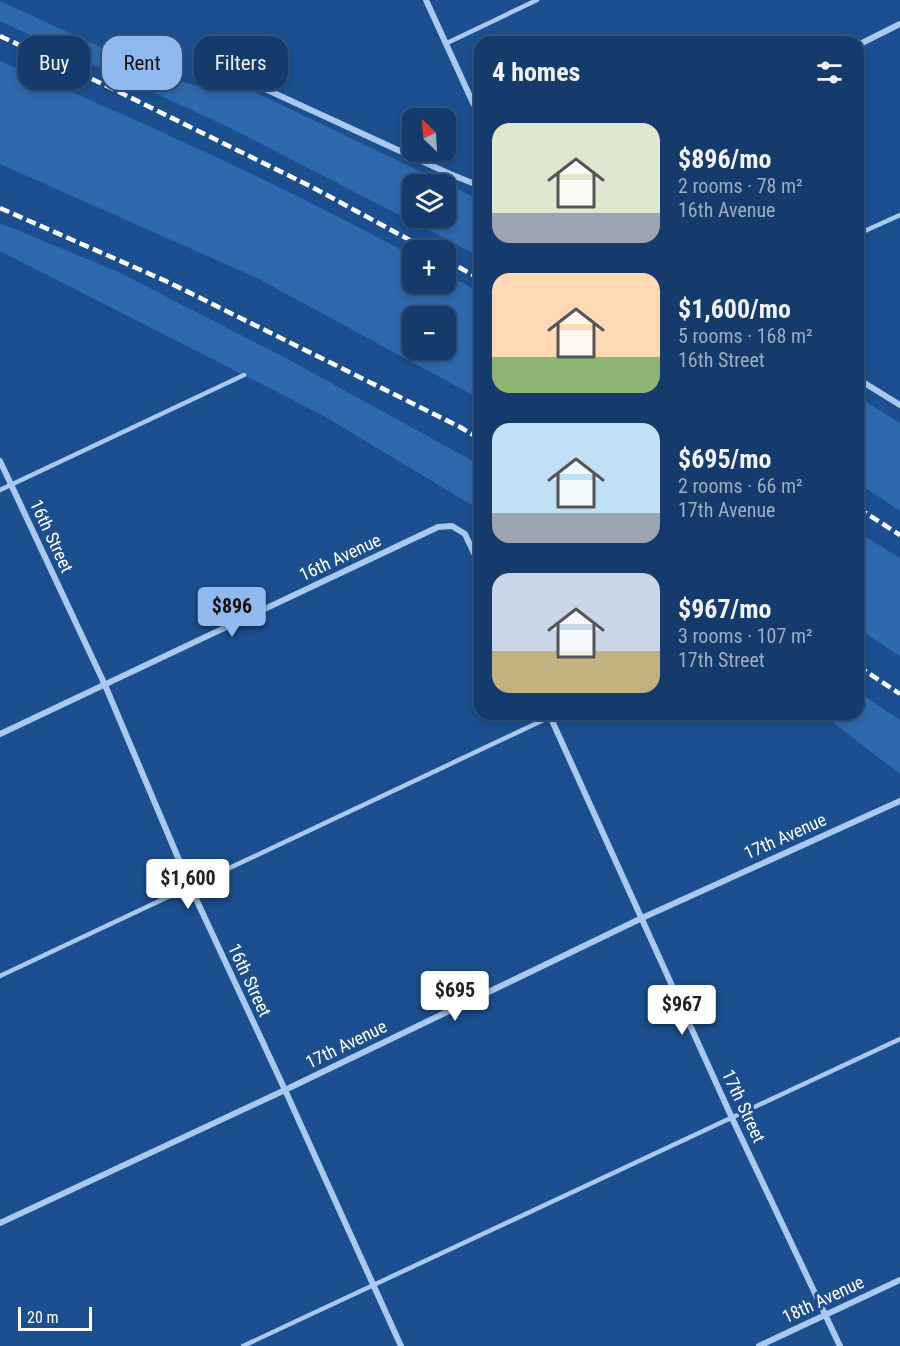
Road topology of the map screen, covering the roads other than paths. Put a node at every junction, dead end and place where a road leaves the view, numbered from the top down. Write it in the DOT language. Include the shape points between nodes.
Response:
graph roads {
  1 [pos="426,0"];
  2 [pos="537,0"];
  3 [pos="900,24"];
  4 [pos="864,42"];
  5 [pos="447,43"];
  6 [pos="267,90"];
  7 [pos="474,105"];
  8 [pos="474,184"];
  9 [pos="900,214"];
  10 [pos="864,231"];
  11 [pos="244,375"];
  12 [pos="864,383"];
  13 [pos="900,405"];
  14 [pos="0,462"];
  15 [pos="11,485"];
  16 [pos="0,490"];
  17 [pos="474,553"];
  18 [pos="105,686"];
  19 [pos="542,720"];
  20 [pos="552,720"];
  21 [pos="0,734"];
  22 [pos="900,801"];
  23 [pos="190,886"];
  24 [pos="642,918"];
  25 [pos="0,976"];
  26 [pos="900,1039"];
  27 [pos="285,1090"];
  28 [pos="732,1118"];
  29 [pos="0,1222"];
  30 [pos="900,1280"];
  31 [pos="372,1285"];
  32 [pos="825,1315"];
  33 [pos="243,1346"];
  34 [pos="401,1346"];
  35 [pos="759,1346"];
  36 [pos="840,1346"];
  1 -- 5 [label="street"];
  2 -- 5 [label="lane"];
  3 -- 4 [label="street"];
  5 -- 7 [label="street"];
  6 -- 8 [label="street"];
  9 -- 10 [label="lane"];
  11 -- 15 [label="lane"];
  12 -- 13 [label="street"];
  14 -- 15 [label="street, 16th Street"];
  15 -- 16 [label="lane"];
  15 -- 18 [label="street, 16th Street"];
  17 -- 18 [label="street, 16th Avenue" via="465,534 452,526 438,527"];
  18 -- 21 [label="street, 16th Avenue"];
  18 -- 23 [label="street, 16th Street"];
  19 -- 23 [label="lane"];
  20 -- 24 [label="street, 17th Street"];
  22 -- 24 [label="street, 17th Avenue"];
  23 -- 25 [label="lane"];
  23 -- 27 [label="street, 16th Street"];
  24 -- 27 [label="street, 17th Avenue"];
  24 -- 28 [label="street, 17th Street"];
  26 -- 28 [label="lane"];
  27 -- 29 [label="street, 17th Avenue"];
  27 -- 31 [label="street, 16th Street"];
  28 -- 31 [label="lane"];
  28 -- 32 [label="street, 17th Street"];
  30 -- 32 [label="street, 18th Avenue"];
  31 -- 33 [label="lane"];
  31 -- 34 [label="street, 16th Street"];
  32 -- 35 [label="street, 18th Avenue"];
  32 -- 36 [label="street, 17th Street"];
}
